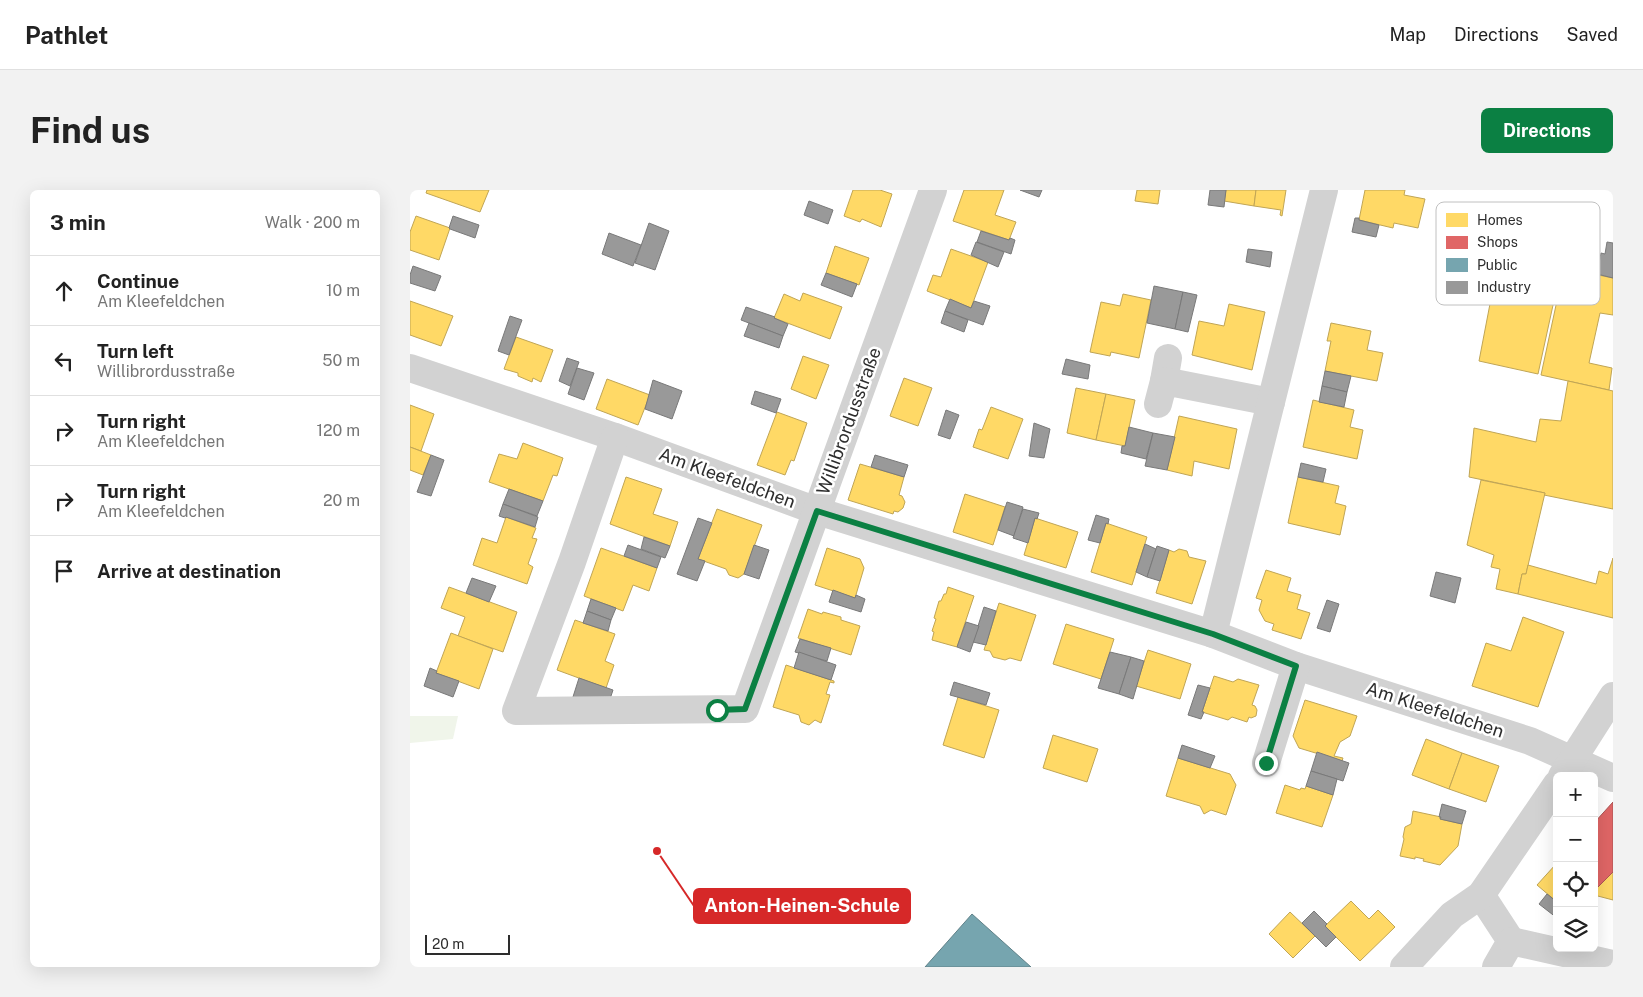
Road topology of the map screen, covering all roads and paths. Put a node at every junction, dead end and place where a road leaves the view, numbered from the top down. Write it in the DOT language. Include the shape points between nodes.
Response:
graph roads {
  1 [pos="933,190"];
  2 [pos="1324,190"];
  3 [pos="410,368"];
  4 [pos="1163,381"];
  5 [pos="1271,402"];
  6 [pos="614,437"];
  7 [pos="817,511"];
  8 [pos="1213,634"];
  9 [pos="1296,666"];
  10 [pos="1613,696"];
  11 [pos="1266,763"];
  12 [pos="1567,768"];
  13 [pos="1613,778"];
  14 [pos="1553,790"];
  15 [pos="1481,894"];
  16 [pos="1510,941"];
  17 [pos="1613,964"];
  18 [pos="1404,967"];
  19 [pos="1496,967"];
  1 -- 7 [label="street, Willibrordusstraße"];
  2 -- 5 [label="street"];
  3 -- 6 [label="street, Am Kleefeldchen"];
  4 -- 5 [label="street"];
  5 -- 8 [label="street"];
  6 -- 7 [label="street, Am Kleefeldchen"];
  6 -- 7 [label="street, Willibrordusstraße" via="572,562 516,711 745,709"];
  7 -- 8 [label="street, Am Kleefeldchen"];
  8 -- 9 [label="street, Am Kleefeldchen"];
  9 -- 11 [label="street"];
  9 -- 12 [label="street, Am Kleefeldchen" via="1530,741"];
  10 -- 12 [label="street"];
  12 -- 13 [label="street, Am Kleefeldchen"];
  14 -- 15 [label="street"];
  15 -- 16 [label="street"];
  15 -- 18 [label="street" via="1452,915"];
  16 -- 17 [label="street"];
  16 -- 19 [label="street"];
}
